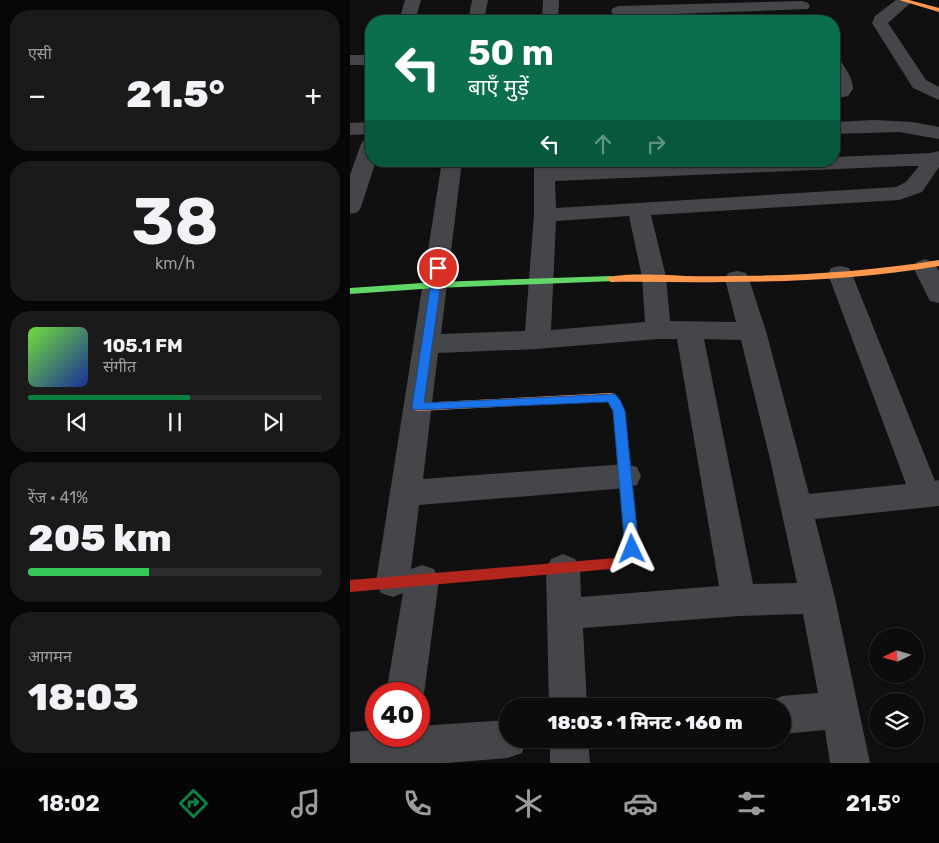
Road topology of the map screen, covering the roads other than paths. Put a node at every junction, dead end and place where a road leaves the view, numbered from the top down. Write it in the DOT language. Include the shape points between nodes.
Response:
graph roads {
  1 [pos="412,0"];
  2 [pos="480,0"];
  3 [pos="551,0"];
  4 [pos="904,0"];
  5 [pos="800,3"];
  6 [pos="704,4"];
  7 [pos="742,10"];
  8 [pos="939,10"];
  9 [pos="619,11"];
  10 [pos="408,15"];
  11 [pos="477,15"];
  12 [pos="550,15"];
  13 [pos="680,15"];
  14 [pos="807,15"];
  15 [pos="350,60"];
  16 [pos="365,60"];
  17 [pos="840,75"];
  18 [pos="840,92"];
  19 [pos="939,94"];
  20 [pos="840,128"];
  21 [pos="350,129"];
  22 [pos="939,133"];
  23 [pos="365,148"];
  24 [pos="365,153"];
  25 [pos="937,158"];
  26 [pos="840,160"];
  27 [pos="451,167"];
  28 [pos="583,167"];
  29 [pos="544,168"];
  30 [pos="350,207"];
  31 [pos="639,210"];
  32 [pos="544,215"];
  33 [pos="932,265"];
  34 [pos="840,274"];
  35 [pos="654,277"];
  36 [pos="738,278"];
  37 [pos="541,281"];
  38 [pos="436,285"];
  39 [pos="350,291"];
  40 [pos="939,295"];
  41 [pos="658,330"];
  42 [pos="690,331"];
  43 [pos="753,331"];
  44 [pos="538,340"];
  45 [pos="426,344"];
  46 [pos="418,407"];
  47 [pos="626,476"];
  48 [pos="405,493"];
  49 [pos="932,493"];
  50 [pos="796,508"];
  51 [pos="563,569"];
  52 [pos="407,581"];
  53 [pos="350,586"];
  54 [pos="818,598"];
  55 [pos="739,600"];
  56 [pos="565,614"];
  57 [pos="405,682"];
  58 [pos="568,698"];
  59 [pos="840,710"];
  60 [pos="791,714"];
  61 [pos="499,740"];
  62 [pos="569,748"];
  63 [pos="397,749"];
  64 [pos="350,751"];
  65 [pos="570,763"];
  66 [pos="850,763"];
  1 -- 10 [label="street"];
  2 -- 11 [label="street"];
  3 -- 12 [label="street"];
  4 -- 8 [label="street"];
  4 -- 19 [label="street" via="880,23 919,84"];
  5 -- 7 [label="street"];
  5 -- 14 [label="street"];
  6 -- 7 [label="street"];
  6 -- 13 [label="street"];
  9 -- 13 [label="street"];
  15 -- 16 [label="street"];
  17 -- 18 [label="street" via="844,89"];
  20 -- 22 [label="street" via="898,125"];
  21 -- 23 [label="street"];
  24 -- 30 [label="street"];
  25 -- 26 [label="street"];
  25 -- 31 [label="street" via="914,187 899,193"];
  27 -- 38 [label="street"];
  28 -- 29 [label="street"];
  29 -- 32 [label="street"];
  31 -- 32 [label="street"];
  31 -- 35 [label="street"];
  32 -- 37 [label="street"];
  33 -- 34 [label="street"];
  33 -- 40 [label="street"];
  34 -- 36 [label="street"];
  34 -- 49 [label="street"];
  35 -- 36 [label="street"];
  35 -- 37 [label="street"];
  35 -- 41 [label="street"];
  36 -- 43 [label="street"];
  37 -- 38 [label="street"];
  37 -- 44 [label="street"];
  38 -- 39 [label="street"];
  38 -- 45 [label="street"];
  41 -- 42 [label="street"];
  41 -- 44 [label="street"];
  42 -- 43 [label="street"];
  42 -- 55 [label="street"];
  43 -- 50 [label="street"];
  44 -- 45 [label="street"];
  45 -- 46 [label="street"];
  46 -- 47 [label="street" via="611,397 619,411"];
  46 -- 48 [label="street"];
  47 -- 48 [label="street"];
  47 -- 51 [label="street" via="632,536 628,559 618,564"];
  48 -- 52 [label="street"];
  49 -- 50 [label="street"];
  50 -- 54 [label="street"];
  51 -- 52 [label="street"];
  51 -- 56 [label="street"];
  52 -- 53 [label="street"];
  52 -- 57 [label="street"];
  54 -- 55 [label="street"];
  54 -- 59 [label="street"];
  55 -- 56 [label="street"];
  56 -- 58 [label="street"];
  59 -- 60 [label="street"];
  59 -- 66 [label="street"];
  61 -- 63 [label="street"];
  62 -- 65 [label="street"];
  63 -- 64 [label="street"];
}
